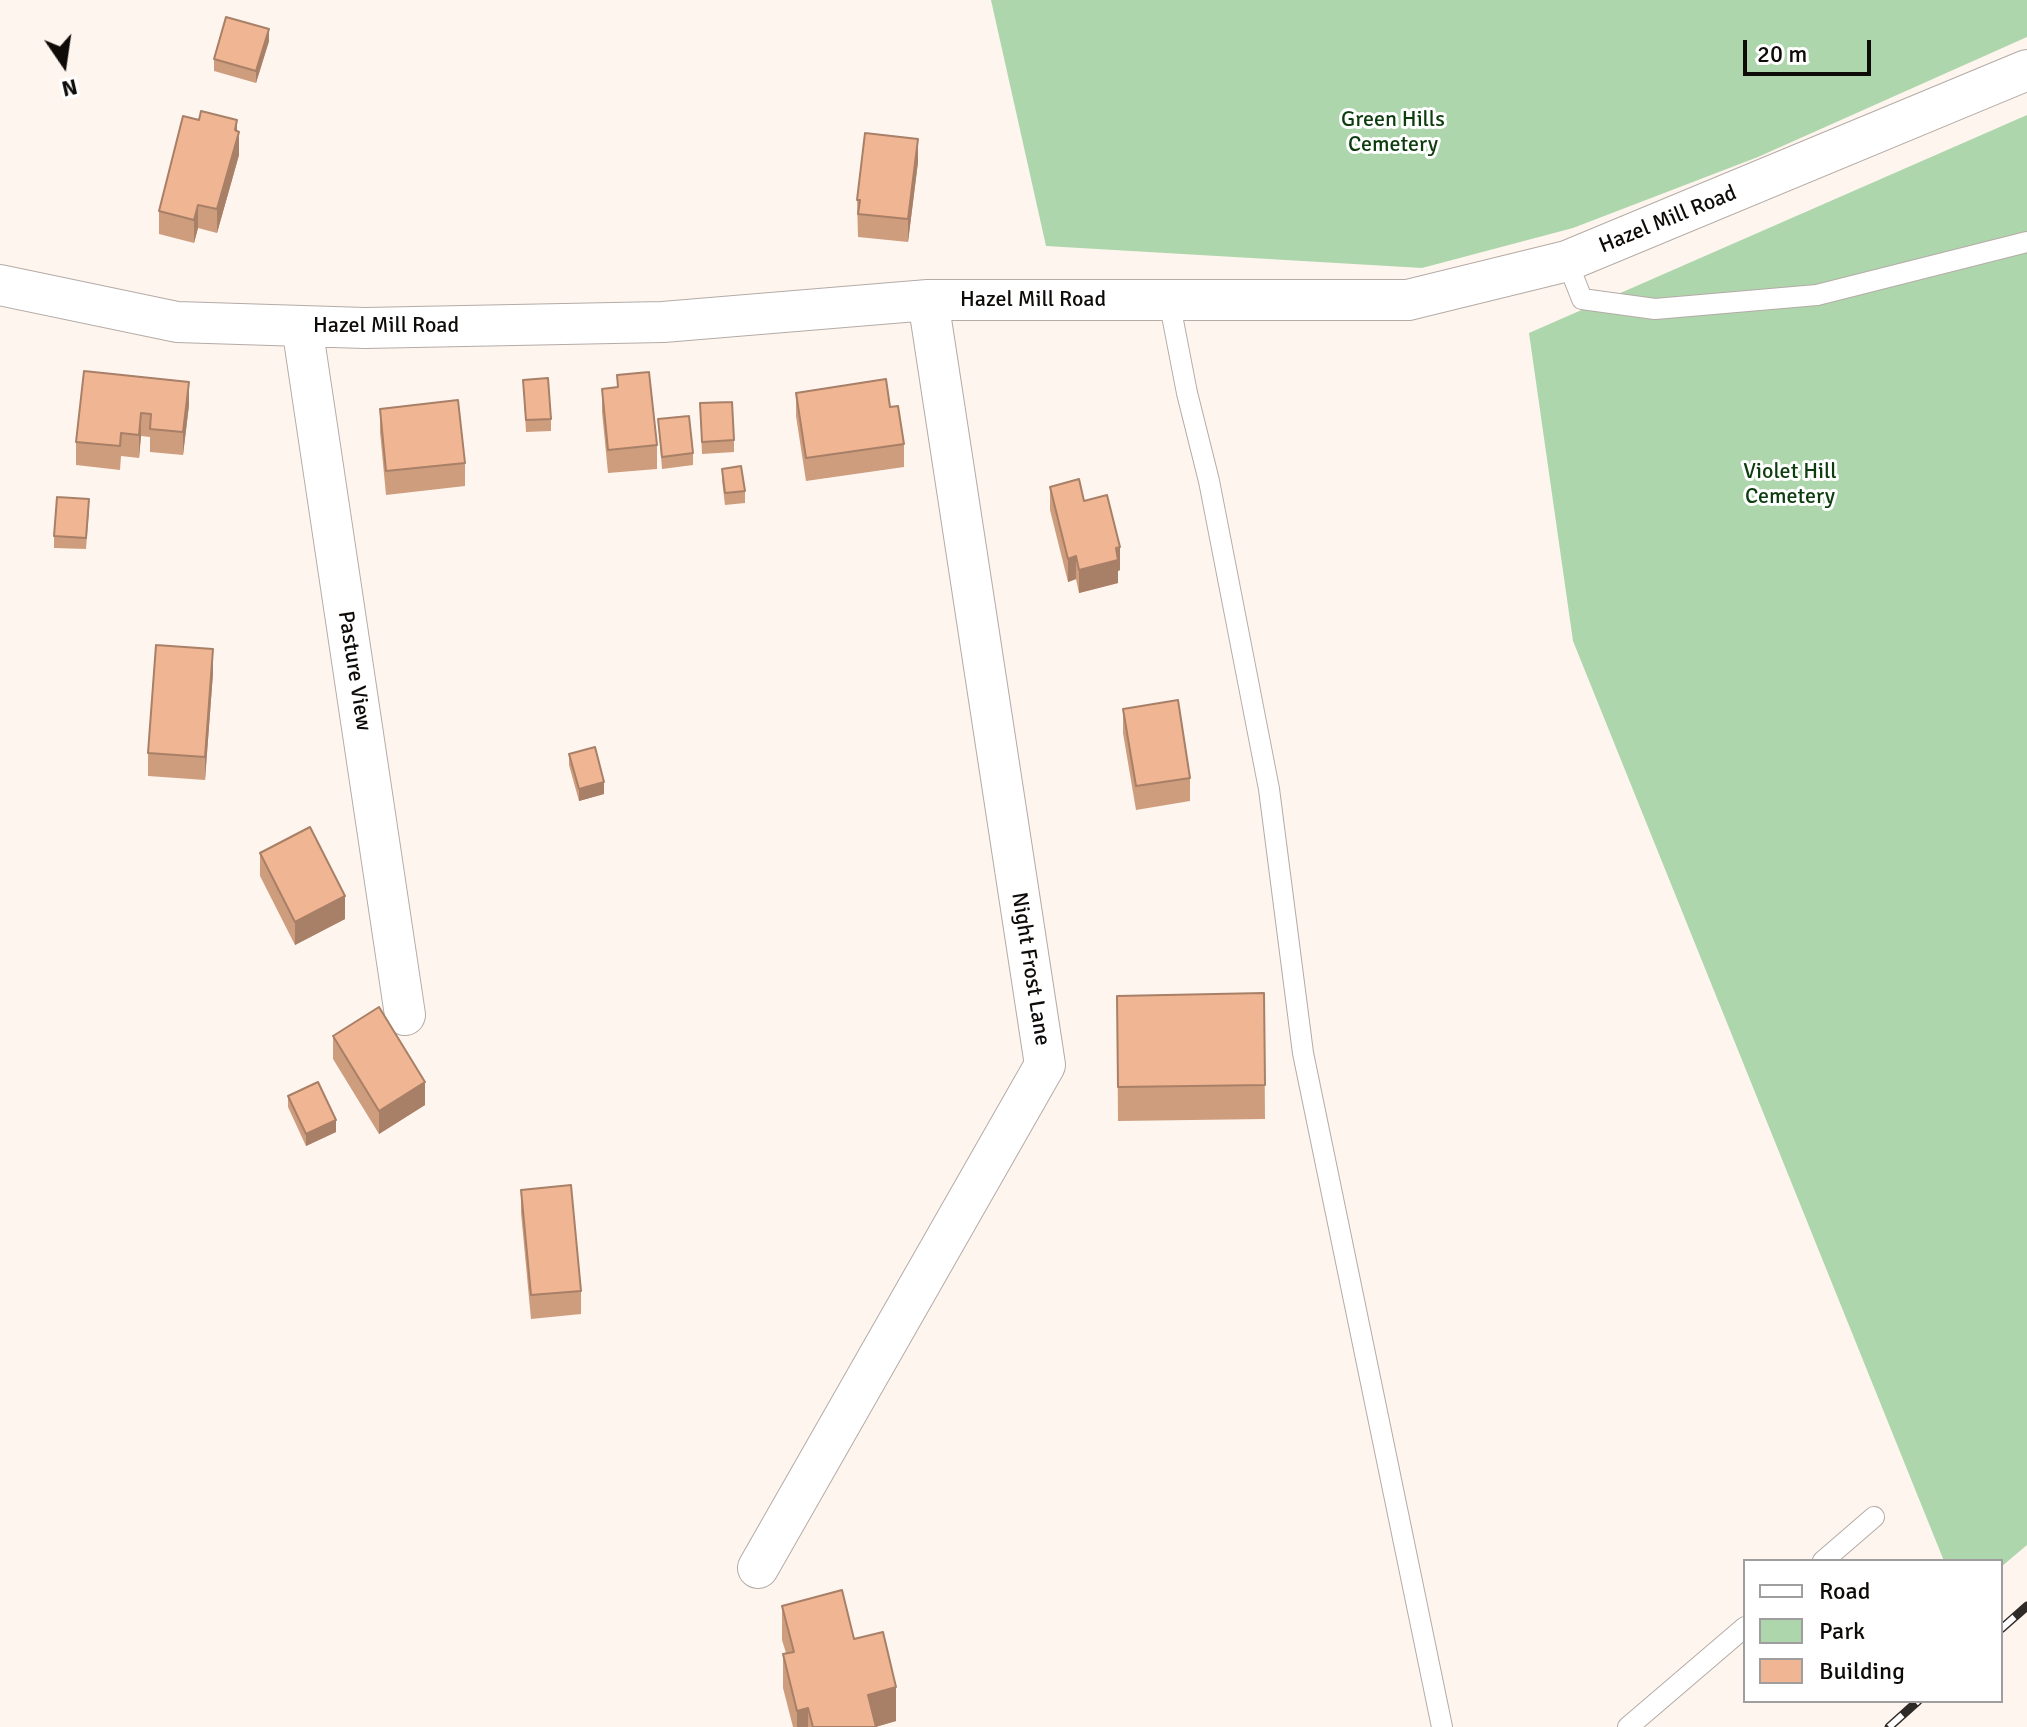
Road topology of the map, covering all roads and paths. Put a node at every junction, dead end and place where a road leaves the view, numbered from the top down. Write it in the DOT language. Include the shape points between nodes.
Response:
graph roads {
  1 [pos="2027,70"];
  2 [pos="2027,242"];
  3 [pos="1567,261"];
  4 [pos="0,285"];
  5 [pos="928,300"];
  6 [pos="1169,300"];
  7 [pos="302,326"];
  8 [pos="405,1015"];
  9 [pos="1874,1517"];
  10 [pos="1825,1559"];
  11 [pos="758,1568"];
  12 [pos="1743,1629"];
  13 [pos="1442,1727"];
  14 [pos="1628,1727"];
  1 -- 3 [label="street, Hazel Mill Road"];
  2 -- 3 [label="lane" via="1817,295 1655,309 1582,299"];
  3 -- 6 [label="street, Hazel Mill Road" via="1408,300"];
  4 -- 7 [label="street, Hazel Mill Road" via="177,322"];
  5 -- 6 [label="street, Hazel Mill Road"];
  5 -- 7 [label="street, Hazel Mill Road" via="663,322"];
  5 -- 11 [label="street, Night Frost Lane" via="1045,1065"];
  6 -- 13 [label="lane" via="1269,789 1303,1053"];
  7 -- 8 [label="street, Pasture View"];
  9 -- 10 [label="lane"];
  12 -- 14 [label="lane"];
}
